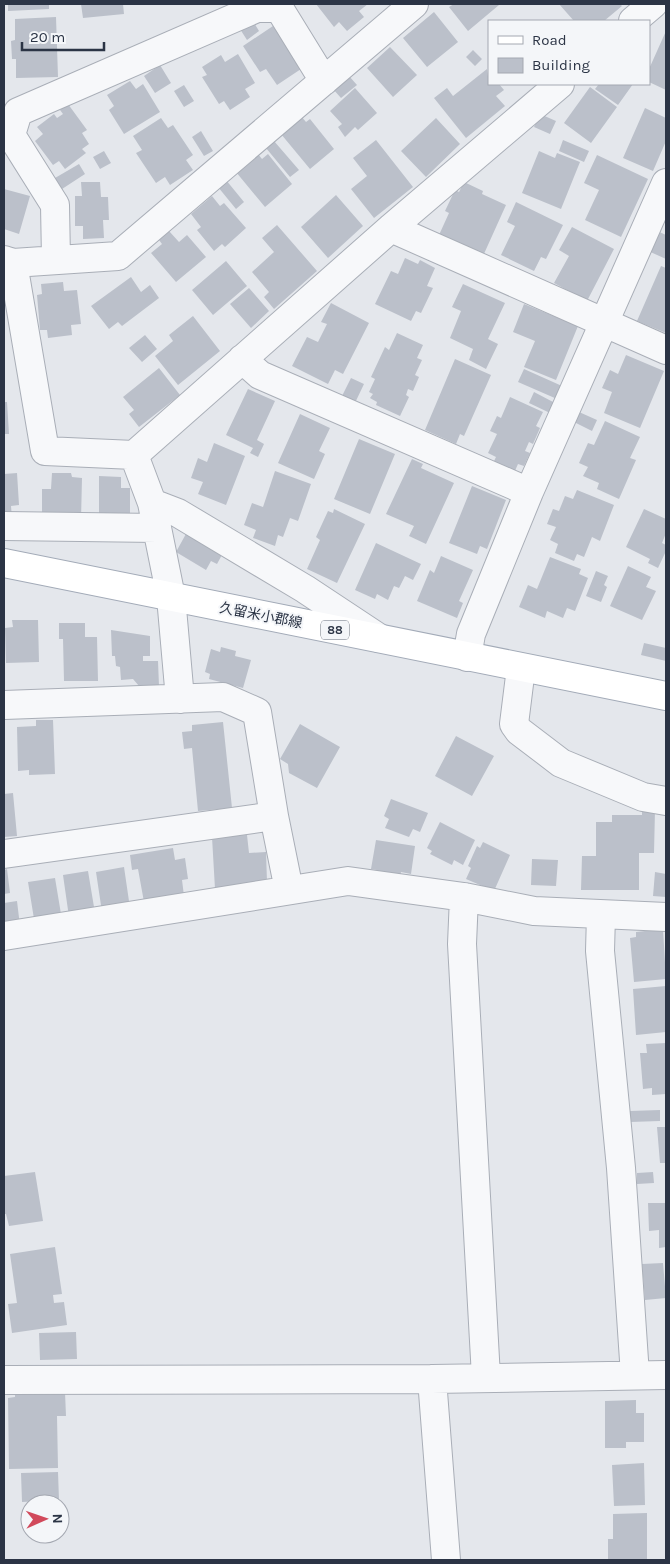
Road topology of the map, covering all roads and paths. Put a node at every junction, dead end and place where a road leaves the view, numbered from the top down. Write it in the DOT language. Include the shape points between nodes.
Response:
graph roads {
  1 [pos="414,4"];
  2 [pos="653,4"];
  3 [pos="634,20"];
  4 [pos="324,81"];
  5 [pos="559,85"];
  6 [pos="7,133"];
  7 [pos="666,183"];
  8 [pos="391,228"];
  9 [pos="56,259"];
  10 [pos="8,261"];
  11 [pos="603,324"];
  12 [pos="666,350"];
  13 [pos="242,359"];
  14 [pos="134,455"];
  15 [pos="529,492"];
  16 [pos="155,515"];
  17 [pos="4,526"];
  18 [pos="4,563"];
  19 [pos="171,597"];
  20 [pos="379,638"];
  21 [pos="467,657"];
  22 [pos="521,668"];
  23 [pos="666,696"];
  24 [pos="180,699"];
  25 [pos="4,705"];
  26 [pos="666,801"];
  27 [pos="274,816"];
  28 [pos="4,854"];
  29 [pos="289,890"];
  30 [pos="464,897"];
  31 [pos="600,915"];
  32 [pos="666,918"];
  33 [pos="4,936"];
  34 [pos="635,1375"];
  35 [pos="666,1375"];
  36 [pos="486,1377"];
  37 [pos="432,1379"];
  38 [pos="4,1380"];
  39 [pos="446,1560"];
  1 -- 4 [label="street"];
  2 -- 3 [label="street"];
  4 -- 6 [label="street" via="279,8 257,8 18,112"];
  4 -- 9 [label="street" via="118,256"];
  5 -- 8 [label="street"];
  6 -- 9 [label="street" via="55,205"];
  7 -- 11 [label="street"];
  8 -- 11 [label="street"];
  8 -- 13 [label="street"];
  9 -- 10 [label="street"];
  10 -- 14 [label="street" via="45,451"];
  11 -- 12 [label="street"];
  11 -- 15 [label="street"];
  13 -- 14 [label="street"];
  13 -- 15 [label="street" via="260,374"];
  14 -- 16 [label="street"];
  15 -- 21 [label="street" via="471,634"];
  16 -- 17 [label="street"];
  16 -- 19 [label="street"];
  16 -- 20 [label="street" via="178,513"];
  18 -- 19 [label="main road, 久留米小郡線 / 88"];
  19 -- 20 [label="main road, 久留米小郡線 / 88"];
  19 -- 24 [label="street"];
  20 -- 21 [label="main road, 久留米小郡線 / 88"];
  21 -- 22 [label="main road, 久留米小郡線 / 88"];
  22 -- 23 [label="main road, 久留米小郡線 / 88"];
  22 -- 26 [label="street" via="514,724 519,731 561,763 643,797"];
  24 -- 25 [label="street"];
  24 -- 27 [label="street" via="223,696 256,712"];
  27 -- 28 [label="street"];
  27 -- 29 [label="street"];
  29 -- 30 [label="street" via="348,881"];
  29 -- 33 [label="street"];
  30 -- 31 [label="street" via="534,911"];
  30 -- 36 [label="street" via="462,944"];
  31 -- 32 [label="street"];
  31 -- 34 [label="street" via="600,951 621,1168"];
  34 -- 35 [label="street"];
  34 -- 36 [label="street"];
  36 -- 37 [label="street"];
  37 -- 38 [label="street"];
  37 -- 39 [label="street"];
}
